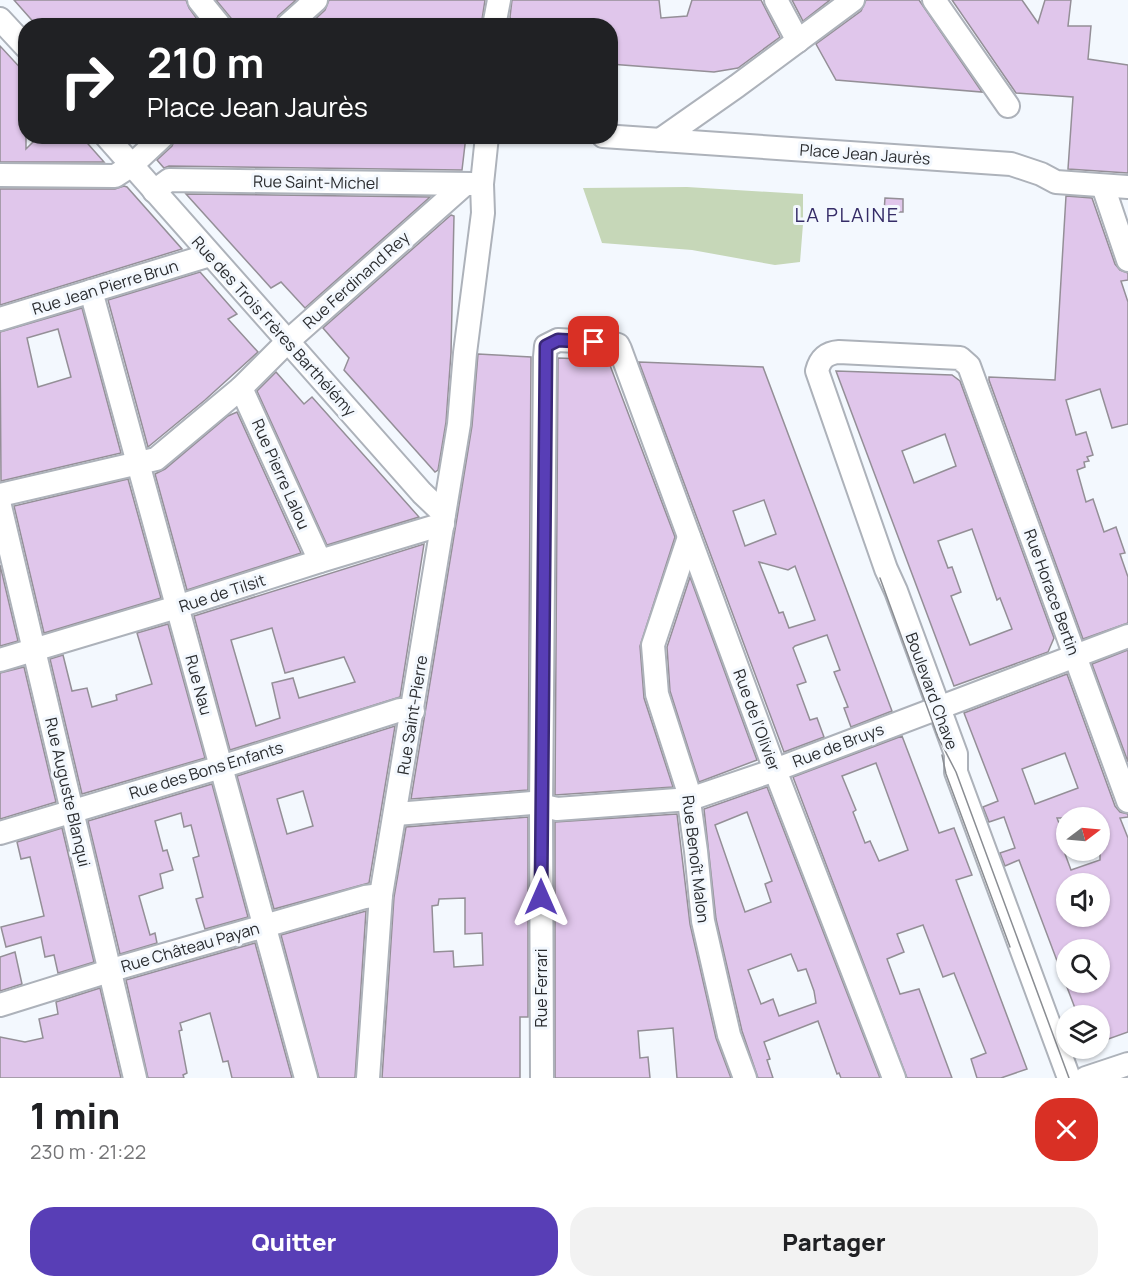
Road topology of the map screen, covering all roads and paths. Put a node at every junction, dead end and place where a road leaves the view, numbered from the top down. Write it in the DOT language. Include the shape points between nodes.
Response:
graph roads {
  1 [pos="199,0"];
  2 [pos="316,0"];
  3 [pos="499,0"];
  4 [pos="776,0"];
  5 [pos="853,0"];
  6 [pos="934,0"];
  7 [pos="214,18"];
  8 [pos="297,18"];
  9 [pos="496,18"];
  10 [pos="0,19"];
  11 [pos="18,38"];
  12 [pos="798,41"];
  13 [pos="1008,106"];
  14 [pos="618,137"];
  15 [pos="660,140"];
  16 [pos="113,144"];
  17 [pos="154,144"];
  18 [pos="485,144"];
  19 [pos="132,165"];
  20 [pos="0,176"];
  21 [pos="473,184"];
  22 [pos="1103,186"];
  23 [pos="1128,187"];
  24 [pos="154,191"];
  25 [pos="210,255"];
  26 [pos="1128,260"];
  27 [pos="91,291"];
  28 [pos="0,319"];
  29 [pos="288,341"];
  30 [pos="625,360"];
  31 [pos="976,383"];
  32 [pos="242,387"];
  33 [pos="138,464"];
  34 [pos="0,495"];
  35 [pos="0,506"];
  36 [pos="444,519"];
  37 [pos="689,537"];
  38 [pos="320,561"];
  39 [pos="177,607"];
  40 [pos="1128,636"];
  41 [pos="34,649"];
  42 [pos="1075,656"];
  43 [pos="0,660"];
  44 [pos="939,707"];
  45 [pos="413,711"];
  46 [pos="221,767"];
  47 [pos="775,770"];
  48 [pos="690,799"];
  49 [pos="1128,801"];
  50 [pos="541,807"];
  51 [pos="72,811"];
  52 [pos="396,814"];
  53 [pos="0,833"];
  54 [pos="381,895"];
  55 [pos="265,925"];
  56 [pos="111,970"];
  57 [pos="0,1005"];
  58 [pos="1128,1064"];
  59 [pos="135,1078"];
  60 [pos="306,1078"];
  61 [pos="368,1078"];
  62 [pos="542,1078"];
  63 [pos="745,1078"];
  64 [pos="894,1078"];
  65 [pos="1069,1078"];
  66 [pos="1086,1078"];
  1 -- 7 [label="street"];
  2 -- 8 [label="street"];
  3 -- 9 [label="street"];
  4 -- 12 [label="street"];
  5 -- 12 [label="street"];
  6 -- 13 [label="street"];
  10 -- 11 [label="street"];
  12 -- 15 [label="street"];
  14 -- 15 [label="street, Place Jean Jaurès"];
  15 -- 22 [label="street, Place Jean Jaurès" via="1011,164 1056,182"];
  16 -- 19 [label="street, Rue des Trois Frères Barthélémy"];
  17 -- 19 [label="street"];
  18 -- 21 [label="street"];
  19 -- 20 [label="street" via="115,176"];
  19 -- 24 [label="street, Rue des Trois Frères Barthélémy"];
  21 -- 24 [label="street, Rue Saint-Michel" via="169,180"];
  21 -- 29 [label="street, Rue Ferdinand Rey"];
  21 -- 36 [label="street, Rue Saint-Pierre" via="483,213"];
  22 -- 23 [label="street, Place Jean Jaurès"];
  22 -- 26 [label="street"];
  24 -- 25 [label="street, Rue des Trois Frères Barthélémy"];
  25 -- 27 [label="street, Rue Jean Pierre Brun"];
  25 -- 29 [label="street, Rue des Trois Frères Barthélémy"];
  27 -- 28 [label="street, Rue Jean Pierre Brun"];
  27 -- 33 [label="street, Rue Nau"];
  29 -- 32 [label="street, Rue Ferdinand Rey"];
  29 -- 36 [label="street, Rue des Trois Frères Barthélémy"];
  30 -- 37 [label="street, Rue de l'Olivier"];
  30 -- 50 [label="street, Rue Ferrari" via="618,345 612,343 558,340 546,346"];
  31 -- 42 [label="street, Rue Horace Bertin"];
  31 -- 44 [label="street, Boulevard Chave" via="969,366 960,358 839,352 825,356 817,371"];
  32 -- 33 [label="street, Rue Ferdinand Rey" via="156,459"];
  32 -- 38 [label="street, Rue Pierre Lalou"];
  33 -- 34 [label="street, Rue Ferdinand Rey"];
  33 -- 39 [label="street, Rue Nau"];
  35 -- 41 [label="street, Rue Auguste Blanqui"];
  36 -- 38 [label="street, Rue de Tilsit"];
  36 -- 45 [label="street, Rue Saint-Pierre"];
  37 -- 47 [label="street, Rue de l'Olivier"];
  37 -- 48 [label="street, Rue Benoît Malon" via="653,645 657,694"];
  38 -- 39 [label="street, Rue de Tilsit"];
  39 -- 41 [label="street, Rue de Tilsit"];
  39 -- 46 [label="street, Rue Nau"];
  40 -- 42 [label="street, Rue de Bruys"];
  41 -- 43 [label="street, Rue de Tilsit"];
  41 -- 51 [label="street, Rue Auguste Blanqui"];
  42 -- 44 [label="street, Rue de Bruys"];
  42 -- 49 [label="street, Rue Horace Bertin"];
  44 -- 47 [label="street, Rue de Bruys"];
  44 -- 65 [label="street, Boulevard Chave" via="956,754 956,772 966,802"];
  45 -- 46 [label="street, Rue des Bons Enfants" via="400,710"];
  45 -- 52 [label="street, Rue Saint-Pierre"];
  46 -- 51 [label="street, Rue des Bons Enfants"];
  46 -- 55 [label="street, Rue Nau"];
  47 -- 48 [label="street, Rue de Bruys"];
  47 -- 64 [label="street, Rue de l'Olivier"];
  48 -- 50 [label="street, Rue de Bruys"];
  48 -- 63 [label="street, Rue Benoît Malon" via="703,921 729,1035"];
  50 -- 52 [label="street, Rue de Bruys" via="532,803"];
  50 -- 62 [label="street, Rue Ferrari"];
  51 -- 53 [label="street, Rue des Bons Enfants"];
  51 -- 56 [label="street, Rue Auguste Blanqui"];
  52 -- 54 [label="street, Rue Saint-Pierre"];
  54 -- 55 [label="street, Rue Château Payan"];
  54 -- 61 [label="street, Rue Saint-Pierre"];
  55 -- 56 [label="street, Rue Château Payan"];
  55 -- 60 [label="street, Rue Nau"];
  56 -- 57 [label="street, Rue Château Payan"];
  56 -- 59 [label="street, Rue Auguste Blanqui"];
  58 -- 66 [label="street"];
}
